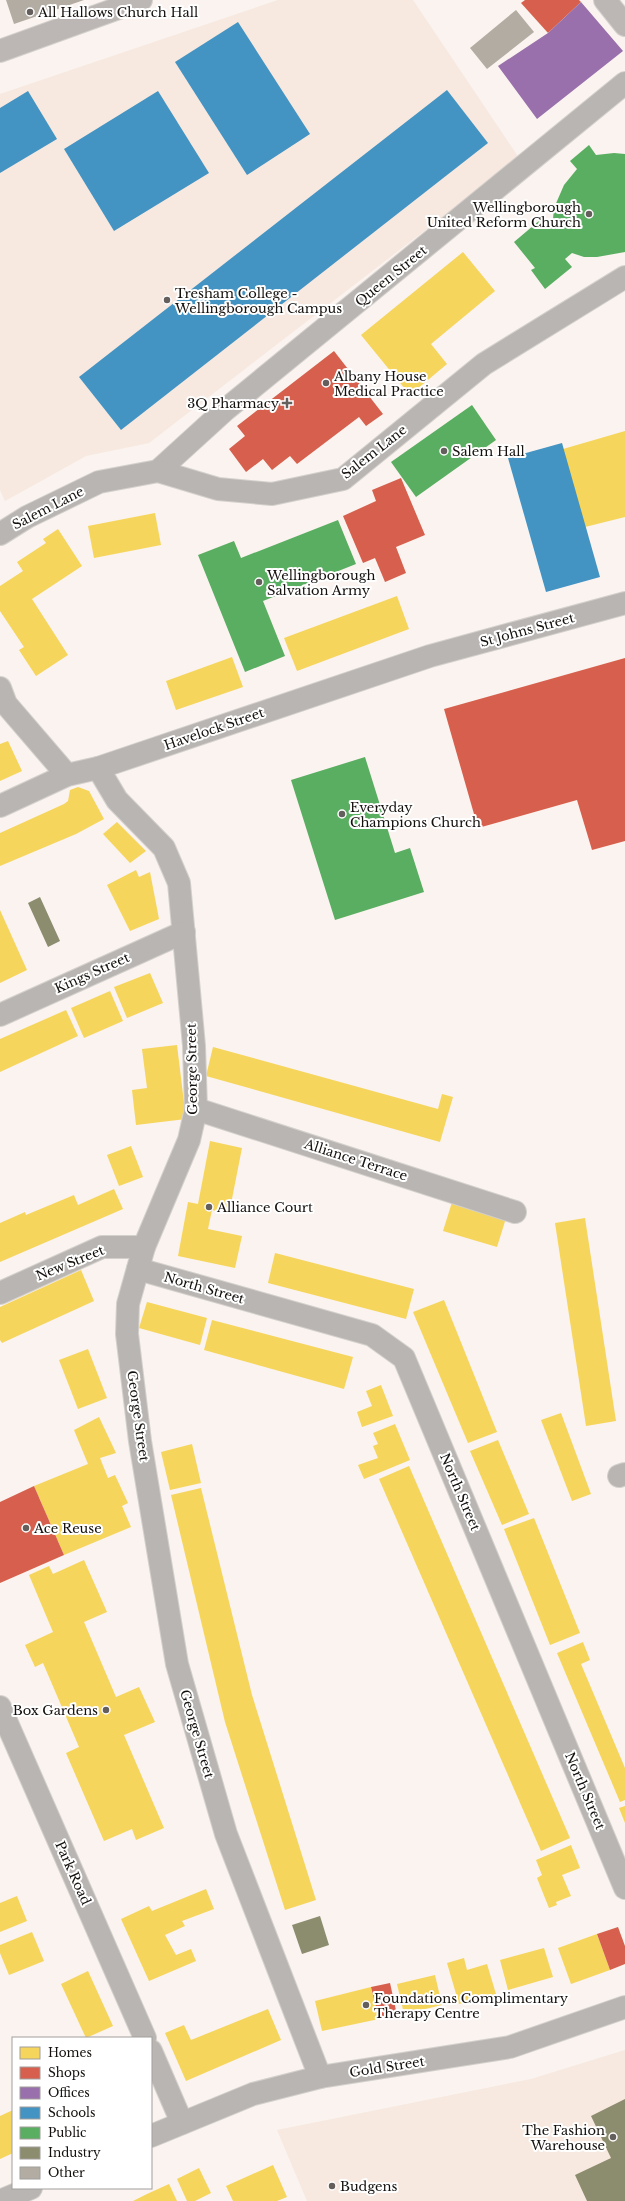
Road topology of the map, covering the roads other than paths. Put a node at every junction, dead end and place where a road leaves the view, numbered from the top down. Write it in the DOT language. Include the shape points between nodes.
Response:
graph roads {
  1 [pos="141,0"];
  2 [pos="0,51"];
  3 [pos="625,82"];
  4 [pos="625,278"];
  5 [pos="158,471"];
  6 [pos="0,534"];
  7 [pos="625,603"];
  8 [pos="430,656"];
  9 [pos="0,688"];
  10 [pos="98,768"];
  11 [pos="67,775"];
  12 [pos="0,806"];
  13 [pos="184,932"];
  14 [pos="0,1015"];
  15 [pos="196,1109"];
  16 [pos="515,1212"];
  17 [pos="144,1247"];
  18 [pos="138,1269"];
  19 [pos="0,1294"];
  20 [pos="0,1707"];
  21 [pos="625,1888"];
  22 [pos="625,2007"];
  23 [pos="145,2037"];
  24 [pos="152,2053"];
  25 [pos="320,2078"];
  26 [pos="182,2122"];
  27 [pos="152,2136"];
  28 [pos="28,2189"];
  29 [pos="0,2201"];
  1 -- 2 [label="main road"];
  3 -- 5 [label="street, Queen Street" via="225,410"];
  4 -- 5 [label="street, Salem Lane" via="484,364 343,479 272,494 218,489"];
  5 -- 6 [label="street, Salem Lane" via="99,482 28,517"];
  7 -- 8 [label="street, St Johns Street"];
  8 -- 10 [label="street, Havelock Street"];
  9 -- 11 [label="street" via="6,704"];
  10 -- 11 [label="street, Havelock Street"];
  10 -- 13 [label="street, George Street" via="117,800 164,848 179,883"];
  11 -- 12 [label="street, Havelock Street"];
  13 -- 14 [label="street, Kings Street"];
  13 -- 15 [label="street, George Street" via="194,1046"];
  15 -- 16 [label="street, Alliance Terrace"];
  15 -- 17 [label="street, George Street" via="189,1140"];
  17 -- 18 [label="street, George Street"];
  17 -- 19 [label="street, New Street" via="102,1247"];
  18 -- 21 [label="street, North Street" via="372,1335 404,1358"];
  18 -- 25 [label="street, George Street" via="128,1304 127,1334 140,1441 177,1664 226,1834"];
  20 -- 23 [label="street, Park Road"];
  22 -- 25 [label="street, Gold Street" via="510,2047"];
  24 -- 26 [label="street"];
  25 -- 26 [label="street, Gold Street" via="253,2094"];
  26 -- 27 [label="street, Gold Street"];
  28 -- 29 [label="street"];
}
